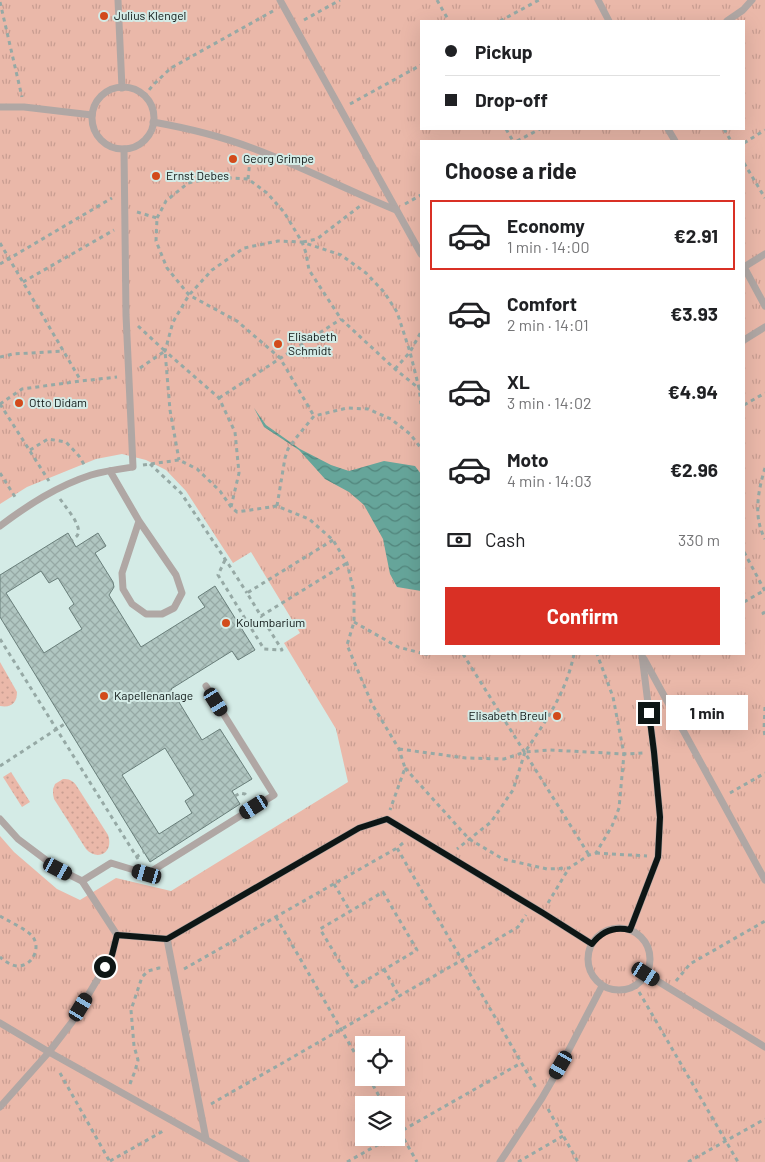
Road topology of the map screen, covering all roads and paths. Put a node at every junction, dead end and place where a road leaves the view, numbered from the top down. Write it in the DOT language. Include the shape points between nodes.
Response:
graph roads {
  1 [pos="118,0"];
  2 [pos="340,0"];
  3 [pos="437,0"];
  4 [pos="539,0"];
  5 [pos="598,0"];
  6 [pos="752,0"];
  7 [pos="0,2"];
  8 [pos="282,3"];
  9 [pos="447,20"];
  10 [pos="502,20"];
  11 [pos="608,20"];
  12 [pos="728,20"];
  13 [pos="294,25"];
  14 [pos="420,66"];
  15 [pos="122,88"];
  16 [pos="144,96"];
  17 [pos="0,107"];
  18 [pos="24,107"];
  19 [pos="341,109"];
  20 [pos="92,115"];
  21 [pos="153,122"];
  22 [pos="538,130"];
  23 [pos="765,130"];
  24 [pos="519,140"];
  25 [pos="745,142"];
  26 [pos="253,148"];
  27 [pos="124,149"];
  28 [pos="745,165"];
  29 [pos="248,179"];
  30 [pos="124,192"];
  31 [pos="420,196"];
  32 [pos="765,198"];
  33 [pos="368,199"];
  34 [pos="124,209"];
  35 [pos="396,210"];
  36 [pos="158,218"];
  37 [pos="125,223"];
  38 [pos="302,242"];
  39 [pos="0,243"];
  40 [pos="420,252"];
  41 [pos="765,254"];
  42 [pos="9,258"];
  43 [pos="0,264"];
  44 [pos="745,266"];
  45 [pos="745,269"];
  46 [pos="23,282"];
  47 [pos="189,295"];
  48 [pos="765,306"];
  49 [pos="126,315"];
  50 [pos="341,319"];
  51 [pos="765,327"];
  52 [pos="420,334"];
  53 [pos="745,339"];
  54 [pos="64,351"];
  55 [pos="165,351"];
  56 [pos="410,352"];
  57 [pos="0,357"];
  58 [pos="280,358"];
  59 [pos="394,369"];
  60 [pos="129,376"];
  61 [pos="81,381"];
  62 [pos="420,389"];
  63 [pos="765,393"];
  64 [pos="219,398"];
  65 [pos="0,404"];
  66 [pos="745,404"];
  67 [pos="314,416"];
  68 [pos="420,447"];
  69 [pos="30,450"];
  70 [pos="179,460"];
  71 [pos="149,464"];
  72 [pos="133,467"];
  73 [pos="765,468"];
  74 [pos="110,471"];
  75 [pos="0,474"];
  76 [pos="91,475"];
  77 [pos="54,490"];
  78 [pos="277,506"];
  79 [pos="231,507"];
  80 [pos="22,509"];
  81 [pos="139,521"];
  82 [pos="0,526"];
  83 [pos="765,539"];
  84 [pos="72,540"];
  85 [pos="333,540"];
  86 [pos="745,554"];
  87 [pos="225,560"];
  88 [pos="347,563"];
  89 [pos="765,590"];
  90 [pos="246,593"];
  91 [pos="745,601"];
  92 [pos="765,612"];
  93 [pos="261,616"];
  94 [pos="765,617"];
  95 [pos="354,622"];
  96 [pos="0,639"];
  97 [pos="420,652"];
  98 [pos="464,655"];
  99 [pos="574,655"];
  100 [pos="597,655"];
  101 [pos="641,655"];
  102 [pos="642,655"];
  103 [pos="206,686"];
  104 [pos="765,707"];
  105 [pos="66,723"];
  106 [pos="56,729"];
  107 [pos="765,736"];
  108 [pos="399,749"];
  109 [pos="525,752"];
  110 [pos="654,752"];
  111 [pos="624,754"];
  112 [pos="0,766"];
  113 [pos="405,768"];
  114 [pos="765,773"];
  115 [pos="720,799"];
  116 [pos="0,819"];
  117 [pos="387,819"];
  118 [pos="413,835"];
  119 [pos="469,839"];
  120 [pos="397,848"];
  121 [pos="144,852"];
  122 [pos="596,853"];
  123 [pos="589,855"];
  124 [pos="448,856"];
  125 [pos="136,857"];
  126 [pos="658,857"];
  127 [pos="569,868"];
  128 [pos="147,874"];
  129 [pos="765,880"];
  130 [pos="82,882"];
  131 [pos="334,884"];
  132 [pos="532,906"];
  133 [pos="350,911"];
  134 [pos="543,913"];
  135 [pos="0,916"];
  136 [pos="276,917"];
  137 [pos="765,921"];
  138 [pos="630,930"];
  139 [pos="117,935"];
  140 [pos="167,939"];
  141 [pos="592,944"];
  142 [pos="0,958"];
  143 [pos="462,960"];
  144 [pos="384,970"];
  145 [pos="174,972"];
  146 [pos="646,974"];
  147 [pos="635,985"];
  148 [pos="602,986"];
  149 [pos="669,989"];
  150 [pos="400,996"];
  151 [pos="0,1023"];
  152 [pos="341,1029"];
  153 [pos="765,1047"];
  154 [pos="49,1052"];
  155 [pos="355,1053"];
  156 [pos="521,1063"];
  157 [pos="537,1091"];
  158 [pos="125,1095"];
  159 [pos="546,1106"];
  160 [pos="0,1107"];
  161 [pos="201,1109"];
  162 [pos="765,1119"];
  163 [pos="176,1123"];
  164 [pos="405,1129"];
  165 [pos="563,1136"];
  166 [pos="206,1139"];
  167 [pos="726,1141"];
  168 [pos="405,1144"];
  169 [pos="376,1146"];
  170 [pos="109,1162"];
  171 [pos="246,1162"];
  172 [pos="347,1162"];
  173 [pos="417,1162"];
  174 [pos="500,1162"];
  175 [pos="518,1162"];
  176 [pos="578,1162"];
  177 [pos="688,1162"];
  178 [pos="738,1162"];
  1 -- 15 [label="lane"];
  2 -- 13 [label="path"];
  3 -- 9 [label="path"];
  4 -- 10 [label="path"];
  5 -- 11 [label="lane"];
  6 -- 12 [label="lane"];
  7 -- 18 [label="path"];
  8 -- 13 [label="lane"];
  8 -- 16 [label="path" via="171,68"];
  13 -- 19 [label="lane"];
  14 -- 19 [label="path"];
  15 -- 16 [label="lane" via="130,88"];
  15 -- 20 [label="lane" via="101,97"];
  16 -- 21 [label="lane" via="152,110"];
  17 -- 18 [label="lane"];
  18 -- 20 [label="lane"];
  19 -- 35 [label="lane"];
  20 -- 27 [label="lane" via="93,127 102,140"];
  21 -- 26 [label="lane"];
  21 -- 27 [label="lane" via="145,140"];
  22 -- 24 [label="path"];
  23 -- 25 [label="path"];
  26 -- 29 [label="path"];
  26 -- 33 [label="lane"];
  27 -- 30 [label="lane"];
  28 -- 32 [label="path"];
  29 -- 36 [label="path" via="216,177 188,183 166,201"];
  29 -- 38 [label="path" via="267,193 284,212"];
  30 -- 34 [label="lane"];
  30 -- 42 [label="path"];
  31 -- 35 [label="path"];
  33 -- 35 [label="lane"];
  33 -- 38 [label="path" via="317,239"];
  34 -- 36 [label="path"];
  34 -- 37 [label="lane"];
  35 -- 40 [label="lane"];
  36 -- 47 [label="path" via="156,241 167,268"];
  37 -- 46 [label="path"];
  37 -- 49 [label="lane"];
  38 -- 47 [label="path" via="278,241 244,248 212,270"];
  38 -- 50 [label="path" via="309,270"];
  38 -- 56 [label="path" via="341,255 366,273 397,312"];
  39 -- 42 [label="path"];
  41 -- 44 [label="lane"];
  42 -- 43 [label="path"];
  42 -- 46 [label="path"];
  45 -- 48 [label="lane"];
  46 -- 54 [label="path"];
  47 -- 55 [label="path" via="173,322"];
  47 -- 58 [label="path" via="237,321"];
  49 -- 55 [label="path"];
  49 -- 60 [label="lane"];
  50 -- 58 [label="path"];
  50 -- 59 [label="path"];
  51 -- 53 [label="lane"];
  52 -- 56 [label="path"];
  54 -- 57 [label="path"];
  54 -- 61 [label="path"];
  55 -- 60 [label="path"];
  55 -- 64 [label="path"];
  55 -- 70 [label="path" via="170,410"];
  56 -- 59 [label="path"];
  56 -- 62 [label="path"];
  58 -- 64 [label="path"];
  58 -- 67 [label="path"];
  59 -- 62 [label="path"];
  60 -- 61 [label="path"];
  60 -- 72 [label="lane"];
  61 -- 65 [label="path" via="22,389"];
  63 -- 66 [label="path"];
  64 -- 79 [label="path" via="236,432 239,473"];
  65 -- 69 [label="path"];
  67 -- 68 [label="path" via="347,408 368,409 391,419"];
  67 -- 78 [label="path" via="288,450"];
  69 -- 76 [label="path" via="48,439 66,442"];
  69 -- 77 [label="path"];
  70 -- 71 [label="path"];
  70 -- 79 [label="path" via="197,470 220,491"];
  71 -- 72 [label="path"];
  71 -- 87 [label="path" via="181,493"];
  72 -- 74 [label="lane"];
  73 -- 83 [label="path" via="759,487 758,510"];
  74 -- 76 [label="lane"];
  74 -- 81 [label="lane"];
  75 -- 80 [label="path"];
  76 -- 77 [label="lane"];
  77 -- 80 [label="lane"];
  77 -- 84 [label="path" via="78,527 79,533"];
  78 -- 79 [label="path" via="237,512"];
  78 -- 85 [label="path" via="309,519"];
  80 -- 82 [label="lane"];
  81 -- 81 [label="lane" via="122,573 123,589 132,604 146,614 162,614 174,608 182,593 176,575"];
  85 -- 88 [label="path"];
  85 -- 90 [label="path"];
  86 -- 89 [label="path"];
  87 -- 90 [label="path"];
  87 -- 93 [label="path" via="218,575 264,649 282,650"];
  88 -- 93 [label="path"];
  88 -- 95 [label="path" via="354,592"];
  89 -- 91 [label="path"];
  90 -- 93 [label="path"];
  92 -- 94 [label="path"];
  95 -- 97 [label="path" via="398,647"];
  95 -- 108 [label="path" via="347,645 372,704"];
  96 -- 106 [label="path"];
  98 -- 109 [label="path"];
  99 -- 109 [label="path" via="559,700"];
  100 -- 111 [label="path" via="613,697"];
  101 -- 110 [label="lane"];
  102 -- 115 [label="lane"];
  103 -- 128 [label="lane" via="274,794"];
  104 -- 107 [label="path"];
  105 -- 106 [label="path"];
  106 -- 112 [label="path"];
  106 -- 125 [label="path"];
  108 -- 109 [label="path" via="476,758 504,758"];
  108 -- 113 [label="path"];
  109 -- 111 [label="path" via="550,750"];
  109 -- 119 [label="path" via="512,790 491,822"];
  109 -- 123 [label="path"];
  110 -- 111 [label="path"];
  110 -- 126 [label="lane" via="660,817"];
  111 -- 122 [label="path" via="619,808"];
  113 -- 117 [label="path"];
  113 -- 119 [label="path"];
  114 -- 115 [label="path"];
  115 -- 129 [label="lane"];
  116 -- 130 [label="lane" via="18,839 58,869"];
  117 -- 118 [label="lane"];
  117 -- 140 [label="lane" via="359,828"];
  118 -- 120 [label="path"];
  118 -- 124 [label="lane"];
  119 -- 124 [label="path"];
  119 -- 127 [label="path" via="502,859 547,869"];
  120 -- 131 [label="path"];
  120 -- 143 [label="path"];
  121 -- 125 [label="path"];
  122 -- 123 [label="path"];
  122 -- 126 [label="path"];
  123 -- 127 [label="path"];
  124 -- 132 [label="lane"];
  125 -- 128 [label="path"];
  126 -- 138 [label="lane"];
  127 -- 134 [label="path"];
  128 -- 130 [label="lane" via="111,863"];
  130 -- 139 [label="lane"];
  131 -- 133 [label="path"];
  131 -- 136 [label="path"];
  132 -- 134 [label="lane"];
  132 -- 143 [label="path" via="518,927"];
  133 -- 144 [label="path" via="320,929 354,987"];
  133 -- 144 [label="path" via="383,892 417,950"];
  134 -- 141 [label="lane"];
  135 -- 142 [label="path" via="30,934 36,948 35,955 27,964 15,966"];
  136 -- 145 [label="path"];
  136 -- 152 [label="path"];
  137 -- 149 [label="path" via="690,964"];
  138 -- 141 [label="lane" via="611,929 603,932"];
  138 -- 146 [label="lane" via="640,937 648,950 650,958"];
  139 -- 140 [label="lane"];
  139 -- 154 [label="lane" via="112,955 72,1022"];
  140 -- 145 [label="lane"];
  141 -- 148 [label="lane" via="588,959 593,975"];
  143 -- 150 [label="path"];
  143 -- 156 [label="path"];
  144 -- 150 [label="path"];
  145 -- 158 [label="path" via="159,968 142,977 131,1010 138,1060"];
  145 -- 161 [label="lane"];
  146 -- 147 [label="lane"];
  146 -- 149 [label="lane"];
  147 -- 148 [label="lane" via="620,990"];
  147 -- 167 [label="path"];
  148 -- 174 [label="lane" via="542,1098"];
  149 -- 153 [label="lane"];
  150 -- 152 [label="path"];
  151 -- 154 [label="lane"];
  152 -- 155 [label="path"];
  152 -- 161 [label="path"];
  154 -- 158 [label="lane"];
  154 -- 160 [label="lane"];
  154 -- 170 [label="path"];
  156 -- 157 [label="path"];
  156 -- 164 [label="path"];
  158 -- 163 [label="lane"];
  159 -- 165 [label="path"];
  161 -- 166 [label="lane"];
  162 -- 167 [label="path"];
  163 -- 166 [label="lane"];
  163 -- 170 [label="path"];
  165 -- 175 [label="path"];
  165 -- 176 [label="path"];
  166 -- 171 [label="lane"];
  167 -- 177 [label="path"];
  167 -- 178 [label="path"];
  168 -- 173 [label="path"];
  169 -- 172 [label="path"];
}
